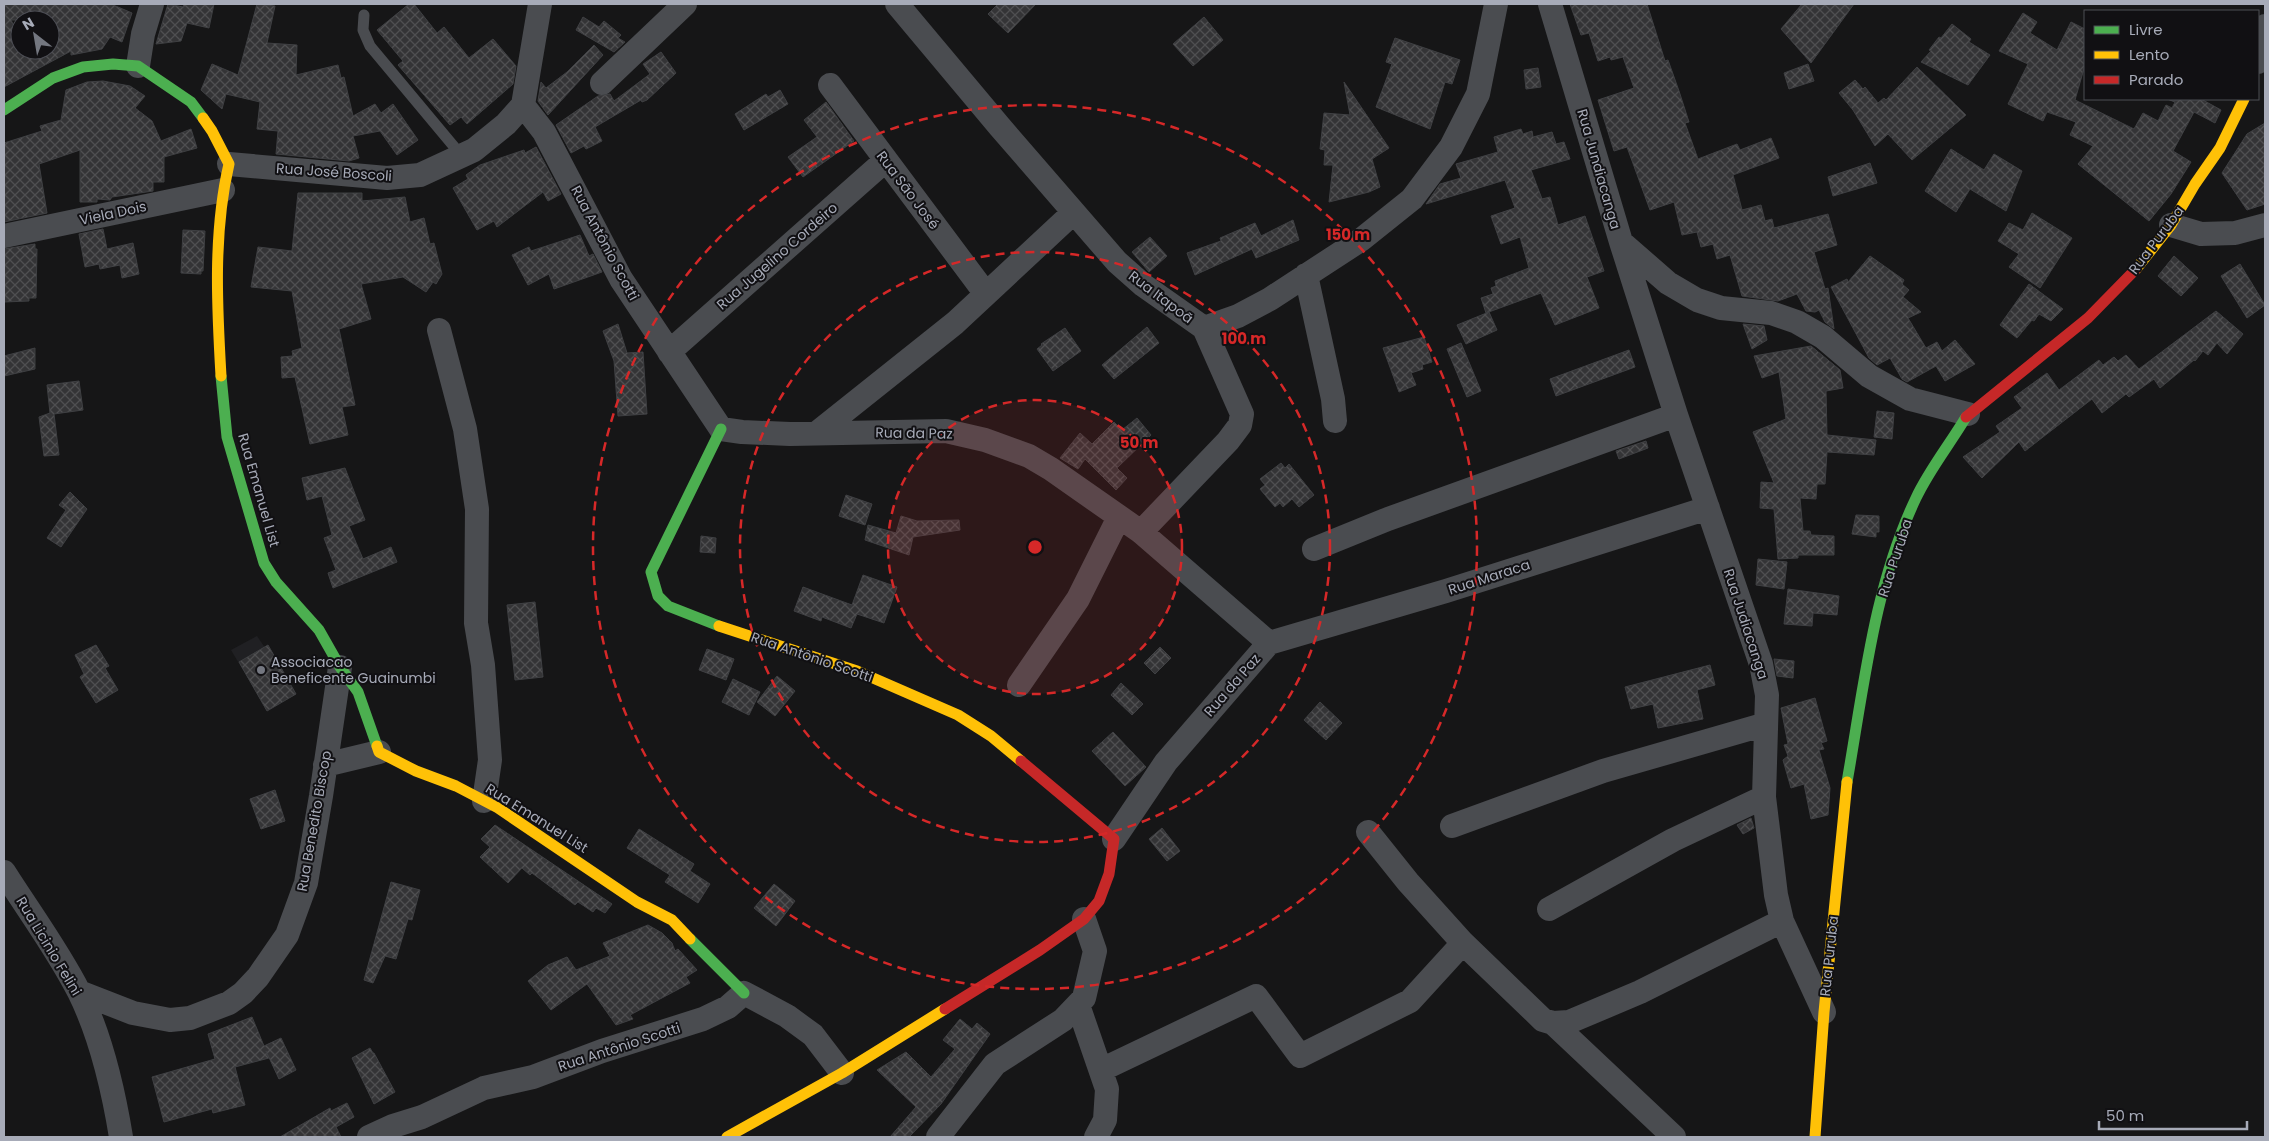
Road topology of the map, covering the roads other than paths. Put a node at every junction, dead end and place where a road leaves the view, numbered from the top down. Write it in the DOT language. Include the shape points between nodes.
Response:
graph roads {
  1 [pos="152,4"];
  2 [pos="540,4"];
  3 [pos="685,4"];
  4 [pos="897,4"];
  5 [pos="1496,4"];
  6 [pos="1550,4"];
  7 [pos="364,15"];
  8 [pos="2265,26"];
  9 [pos="2259,57"];
  10 [pos="138,66"];
  11 [pos="602,83"];
  12 [pos="830,85"];
  13 [pos="2244,100"];
  14 [pos="523,105"];
  15 [pos="4,110"];
  16 [pos="462,155"];
  17 [pos="886,160"];
  18 [pos="229,164"];
  19 [pos="223,190"];
  20 [pos="1073,213"];
  21 [pos="2171,225"];
  22 [pos="2265,225"];
  23 [pos="4,236"];
  24 [pos="1621,242"];
  25 [pos="1306,275"];
  26 [pos="986,294"];
  27 [pos="1204,328"];
  28 [pos="439,330"];
  29 [pos="669,352"];
  30 [pos="1968,414"];
  31 [pos="1676,415"];
  32 [pos="1335,421"];
  33 [pos="721,429"];
  34 [pos="817,433"];
  35 [pos="1708,508"];
  36 [pos="1118,517"];
  37 [pos="1141,532"];
  38 [pos="1314,549"];
  39 [pos="1269,643"];
  40 [pos="340,667"];
  41 [pos="1020,685"];
  42 [pos="1766,724"];
  43 [pos="379,752"];
  44 [pos="324,765"];
  45 [pos="1764,797"];
  46 [pos="484,801"];
  47 [pos="1452,826"];
  48 [pos="1368,832"];
  49 [pos="1114,839"];
  50 [pos="4,872"];
  51 [pos="1549,909"];
  52 [pos="1084,919"];
  53 [pos="1782,921"];
  54 [pos="1463,943"];
  55 [pos="79,992"];
  56 [pos="744,993"];
  57 [pos="1078,1005"];
  58 [pos="1824,1012"];
  59 [pos="1553,1024"];
  60 [pos="1101,1070"];
  61 [pos="842,1073"];
  62 [pos="121,1137"];
  63 [pos="368,1137"];
  64 [pos="727,1137"];
  65 [pos="938,1137"];
  66 [pos="1096,1137"];
  67 [pos="1674,1137"];
  68 [pos="1815,1137"];
  1 -- 10 [label="street"];
  2 -- 14 [label="street"];
  3 -- 11 [label="street"];
  4 -- 20 [label="street, Rua Itapoã"];
  5 -- 25 [label="street, Rua Itapoã" via="1478,94 1451,147 1412,199 1362,239"];
  6 -- 24 [label="street, Rua Jundiacanga"];
  7 -- 16 [label="lane" via="363,30 370,46"];
  8 -- 9 [label="street"];
  10 -- 15 [label="street" via="113,64 83,68 53,78"];
  10 -- 18 [label="street" via="192,102"];
  12 -- 17 [label="street, Rua São José"];
  13 -- 21 [label="street, Rua Puruba" via="2220,148"];
  14 -- 16 [label="street, Rua José Boscoli" via="506,124 474,150"];
  14 -- 29 [label="street, Rua Antônio Scotti" via="544,132 621,279"];
  16 -- 18 [label="street, Rua José Boscoli" via="420,175 387,178"];
  17 -- 26 [label="street, Rua São José"];
  17 -- 29 [label="street, Rua Jugelino Cordeiro"];
  18 -- 19 [label="street, Rua Emanuel List"];
  19 -- 23 [label="street, Viela Dois"];
  19 -- 40 [label="street, Rua Emanuel List" via="218,317 227,437 253,531 267,568 314,623"];
  20 -- 26 [label="street"];
  20 -- 27 [label="street, Rua Itapoã" via="1143,285"];
  21 -- 22 [label="street" via="2201,234 2234,233"];
  21 -- 30 [label="street, Rua Puruba" via="2138,268 2088,318"];
  24 -- 30 [label="street, Rua Jundiacanga" via="1668,283 1697,300 1721,308 1771,313 1797,322 1823,337 1869,376 1910,399"];
  24 -- 31 [label="street, Rua Judiacanga"];
  25 -- 27 [label="street, Rua Itapoã" via="1238,316"];
  25 -- 32 [label="street" via="1334,400"];
  26 -- 34 [label="street" via="956,323"];
  27 -- 37 [label="street" via="1237,398 1242,414 1240,425"];
  28 -- 46 [label="street" via="465,429 477,509 476,623 483,665 490,760"];
  29 -- 33 [label="street, Rua Antônio Scotti"];
  30 -- 58 [label="street, Rua Puruba" via="1916,496 1891,562 1873,632 1846,787"];
  31 -- 35 [label="street, Rua Judiacanga"];
  31 -- 38 [label="street"];
  33 -- 34 [label="street, Rua da Paz"];
  33 -- 49 [label="street, Rua Antônio Scotti" via="651,572 658,596 668,606 858,671 958,715 991,736"];
  34 -- 36 [label="street, Rua da Paz" via="946,431 986,440 1029,456"];
  35 -- 39 [label="street, Rua Maraca"];
  35 -- 42 [label="street, Rua Judiacanga" via="1761,664 1767,695"];
  36 -- 37 [label="street, Rua da Paz"];
  36 -- 41 [label="street" via="1078,599"];
  37 -- 39 [label="street, Rua da Paz"];
  39 -- 49 [label="street, Rua da Paz" via="1166,762"];
  40 -- 43 [label="street, Rua Emanuel List" via="358,692"];
  40 -- 44 [label="street, Rua Benedito Biscop"];
  42 -- 45 [label="street, Rua Judiacanga"];
  42 -- 47 [label="street" via="1603,771"];
  43 -- 44 [label="street"];
  43 -- 46 [label="street, Rua Emanuel List"];
  44 -- 55 [label="street, Rua Benedito Biscop" via="322,796 306,883 297,910 274,957 243,993 230,1003 206,1013 170,1020 133,1013"];
  45 -- 51 [label="street" via="1673,840"];
  45 -- 53 [label="street, Rua Judiacanga"];
  46 -- 56 [label="street, Rua Emanuel List" via="637,902 672,920"];
  48 -- 54 [label="street"];
  49 -- 52 [label="street" via="1109,874 1099,901"];
  50 -- 55 [label="street, Rua Licinio Felini"];
  52 -- 57 [label="street" via="1095,951 1084,998"];
  52 -- 61 [label="street" via="1040,950"];
  53 -- 58 [label="street, Rua Judiacanga"];
  53 -- 59 [label="street" via="1640,992 1569,1022"];
  54 -- 59 [label="street" via="1543,1020"];
  54 -- 60 [label="street" via="1410,1001 1300,1056 1256,996"];
  55 -- 62 [label="street, Rua Licinio Felini" via="113,1092"];
  56 -- 61 [label="street" via="766,1003 813,1035"];
  56 -- 63 [label="street, Rua Antônio Scotti" via="703,1019 533,1077 484,1088 422,1117"];
  57 -- 60 [label="street"];
  57 -- 65 [label="street" via="1063,1020 995,1064"];
  58 -- 68 [label="street, Rua Puruba"];
  59 -- 67 [label="street"];
  60 -- 66 [label="street" via="1107,1089 1107,1104 1105,1120"];
  61 -- 64 [label="street"];
}
